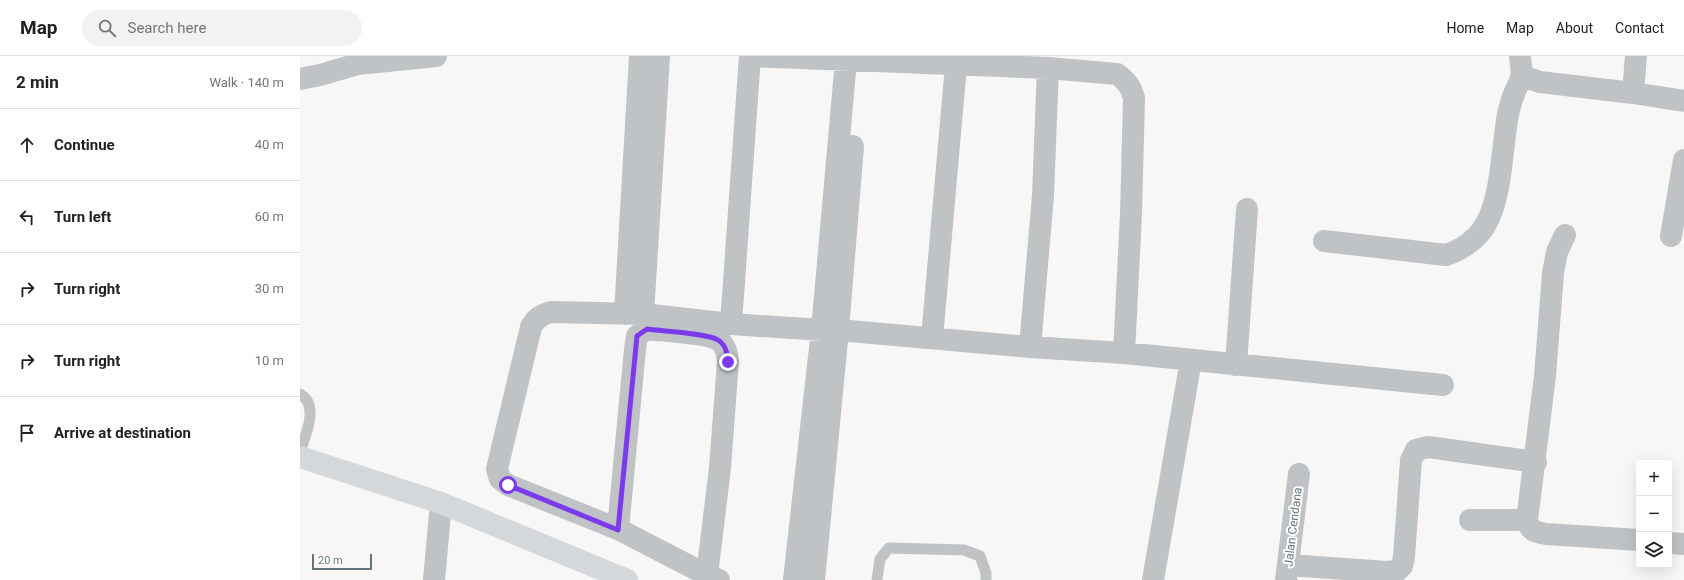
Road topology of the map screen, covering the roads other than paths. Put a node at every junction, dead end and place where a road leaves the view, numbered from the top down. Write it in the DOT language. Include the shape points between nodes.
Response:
graph roads {
  1 [pos="436,56"];
  2 [pos="640,56"];
  3 [pos="659,56"];
  4 [pos="751,56"];
  5 [pos="1636,56"];
  6 [pos="846,59"];
  7 [pos="956,65"];
  8 [pos="1521,66"];
  9 [pos="1048,68"];
  10 [pos="300,79"];
  11 [pos="1633,93"];
  12 [pos="1684,101"];
  13 [pos="1684,160"];
  14 [pos="1246,209"];
  15 [pos="1565,235"];
  16 [pos="1671,236"];
  17 [pos="1324,241"];
  18 [pos="634,314"];
  19 [pos="731,324"];
  20 [pos="830,330"];
  21 [pos="932,338"];
  22 [pos="1030,347"];
  23 [pos="1124,353"];
  24 [pos="1191,360"];
  25 [pos="1236,365"];
  26 [pos="1443,385"];
  27 [pos="300,394"];
  28 [pos="300,452"];
  29 [pos="300,457"];
  30 [pos="1536,462"];
  31 [pos="1299,474"];
  32 [pos="441,503"];
  33 [pos="1470,520"];
  34 [pos="1527,520"];
  35 [pos="618,530"];
  36 [pos="1636,540"];
  37 [pos="1672,543"];
  38 [pos="1684,544"];
  39 [pos="1287,572"];
  40 [pos="713,577"];
  41 [pos="434,580"];
  42 [pos="627,580"];
  43 [pos="794,580"];
  44 [pos="814,580"];
  45 [pos="877,580"];
  46 [pos="986,580"];
  47 [pos="1153,580"];
  1 -- 10 [label="street" via="358,64"];
  2 -- 18 [label="street"];
  3 -- 18 [label="street"];
  4 -- 6 [label="street"];
  4 -- 19 [label="street"];
  5 -- 11 [label="street"];
  6 -- 7 [label="street"];
  6 -- 20 [label="street"];
  7 -- 9 [label="street"];
  7 -- 21 [label="street"];
  8 -- 11 [label="street" via="1540,82"];
  8 -- 17 [label="street" via="1508,114 1501,170 1493,206 1486,225 1472,239 1446,255"];
  9 -- 22 [label="street" via="1043,194"];
  9 -- 23 [label="street" via="1117,74 1132,90 1134,98 1131,214"];
  11 -- 12 [label="street"];
  13 -- 16 [label="street"];
  14 -- 25 [label="street"];
  15 -- 30 [label="street" via="1557,252 1553,273"];
  18 -- 19 [label="street"];
  18 -- 35 [label="street" via="550,312 535,320 531,327 497,469 500,479 508,485"];
  19 -- 20 [label="street"];
  20 -- 21 [label="street"];
  20 -- 43 [label="street"];
  20 -- 44 [label="street"];
  21 -- 22 [label="street"];
  22 -- 23 [label="street"];
  23 -- 24 [label="street"];
  24 -- 25 [label="street"];
  24 -- 47 [label="street"];
  25 -- 26 [label="street"];
  27 -- 28 [label="lane" via="308,401 310,409"];
  29 -- 32 [label="street"];
  30 -- 34 [label="street"];
  30 -- 39 [label="street" via="1428,447 1416,450 1411,460 1404,556 1402,566 1397,571"];
  31 -- 39 [label="street, Jalan Cendana"];
  32 -- 41 [label="street"];
  32 -- 42 [label="street"];
  33 -- 34 [label="street"];
  34 -- 36 [label="street" via="1534,532"];
  35 -- 40 [label="street"];
  35 -- 40 [label="street" via="637,336 647,329 695,334 717,340 726,348 728,362"];
  37 -- 38 [label="street"];
  45 -- 46 [label="lane" via="880,558 889,548 964,550 980,556"];
}
